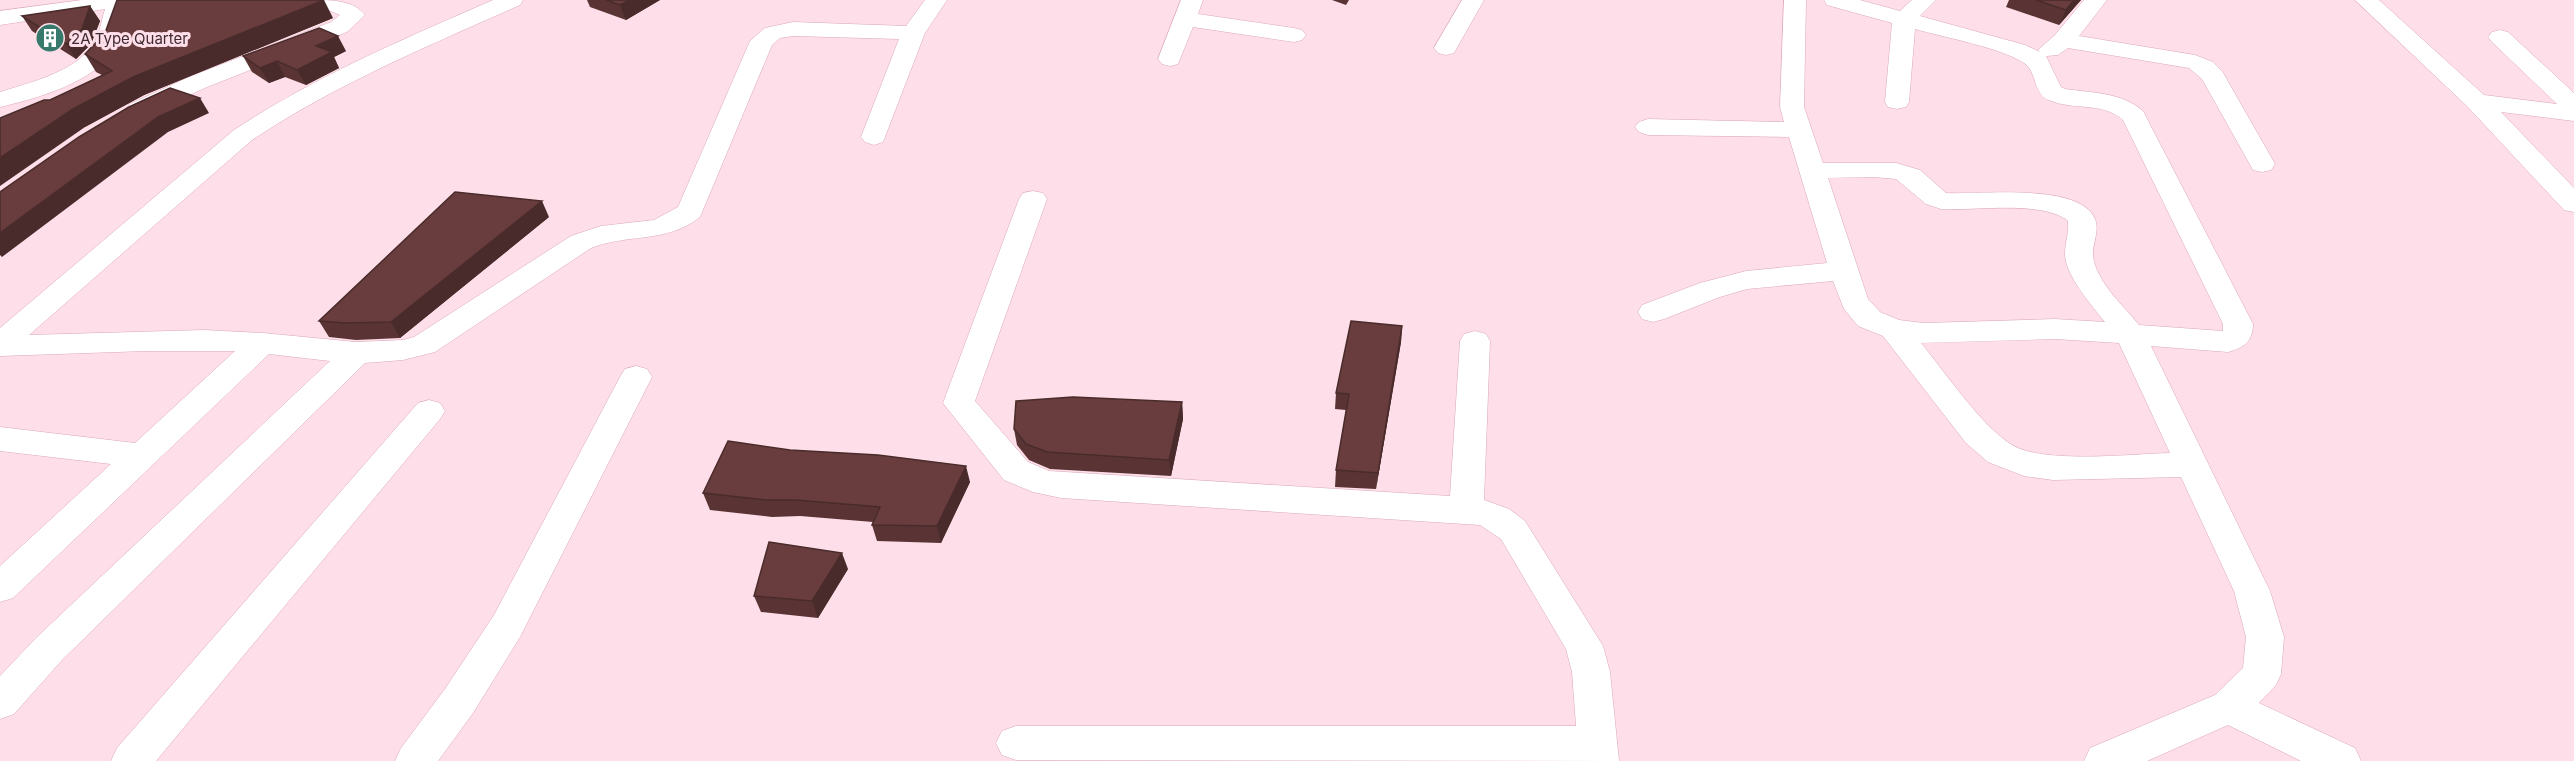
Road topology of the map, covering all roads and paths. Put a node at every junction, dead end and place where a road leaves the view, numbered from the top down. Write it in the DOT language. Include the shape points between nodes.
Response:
graph roads {
  1 [pos="118,0"];
  2 [pos="324,0"];
  3 [pos="512,0"];
  4 [pos="936,0"];
  5 [pos="1473,0"];
  6 [pos="1795,0"];
  7 [pos="1835,0"];
  8 [pos="2096,0"];
  9 [pos="2366,0"];
  10 [pos="1189,10"];
  11 [pos="1914,10"];
  12 [pos="0,18"];
  13 [pos="913,33"];
  14 [pos="1294,35"];
  15 [pos="2500,37"];
  16 [pos="2063,40"];
  17 [pos="1446,48"];
  18 [pos="1170,59"];
  19 [pos="2037,60"];
  20 [pos="0,100"];
  21 [pos="1897,102"];
  22 [pos="2477,102"];
  23 [pos="2574,106"];
  24 [pos="2574,112"];
  25 [pos="120,120"];
  26 [pos="1648,127"];
  27 [pos="1799,130"];
  28 [pos="874,137"];
  29 [pos="2262,164"];
  30 [pos="1812,171"];
  31 [pos="1033,199"];
  32 [pos="2574,204"];
  33 [pos="1844,271"];
  34 [pos="1653,312"];
  35 [pos="1894,329"];
  36 [pos="2130,334"];
  37 [pos="1475,341"];
  38 [pos="263,343"];
  39 [pos="0,345"];
  40 [pos="358,352"];
  41 [pos="636,377"];
  42 [pos="429,411"];
  43 [pos="0,439"];
  44 [pos="141,456"];
  45 [pos="2192,465"];
  46 [pos="1466,510"];
  47 [pos="0,588"];
  48 [pos="0,702"];
  49 [pos="2229,707"];
  50 [pos="1016,742"];
  51 [pos="1598,752"];
  52 [pos="131,761"];
  53 [pos="415,761"];
  54 [pos="2104,761"];
  55 [pos="2341,761"];
  1 -- 12 [label="street"];
  1 -- 20 [label="street" via="101,51 90,62"];
  2 -- 25 [label="street" via="354,15 339,27 162,98"];
  3 -- 39 [label="street" via="308,93 273,114 220,154"];
  4 -- 13 [label="street"];
  5 -- 17 [label="street"];
  6 -- 27 [label="street" via="1792,107"];
  7 -- 11 [label="street"];
  8 -- 16 [label="street"];
  9 -- 22 [label="street"];
  10 -- 14 [label="street"];
  10 -- 18 [label="street"];
  11 -- 19 [label="street"];
  11 -- 21 [label="street"];
  13 -- 28 [label="street"];
  13 -- 40 [label="street" via="793,29 773,33 762,41 690,212 677,223 656,230 603,234 582,242 424,345 404,352"];
  15 -- 23 [label="street"];
  16 -- 19 [label="street"];
  16 -- 29 [label="street" via="2205,67"];
  19 -- 36 [label="street" via="2051,91 2057,95 2119,106 2134,116 2238,324 2238,335 2228,342"];
  22 -- 24 [label="street"];
  22 -- 32 [label="street"];
  26 -- 27 [label="street"];
  27 -- 30 [label="street"];
  30 -- 33 [label="street"];
  30 -- 36 [label="street" via="1890,170 1915,179 1930,198 1941,201 2041,201 2071,210 2080,217 2082,226 2079,256 2083,270"];
  31 -- 46 [label="street" via="959,403 1016,471 1061,485"];
  33 -- 34 [label="street" via="1746,280"];
  33 -- 35 [label="street" via="1854,302 1869,319"];
  35 -- 36 [label="street" via="1924,333 2055,329"];
  35 -- 45 [label="street" via="1978,435 2000,454 2024,464 2053,468"];
  36 -- 45 [label="street"];
  37 -- 46 [label="street"];
  38 -- 39 [label="street"];
  38 -- 40 [label="street"];
  38 -- 44 [label="street"];
  40 -- 48 [label="street" via="49,649"];
  41 -- 53 [label="street" via="507,626"];
  42 -- 52 [label="street"];
  43 -- 44 [label="street"];
  44 -- 47 [label="street"];
  45 -- 49 [label="street" via="2252,591 2265,637 2262,674"];
  46 -- 51 [label="street" via="1500,518 1513,530 1584,646 1591,672"];
  49 -- 54 [label="street"];
  49 -- 55 [label="street"];
  50 -- 51 [label="street"];
}
